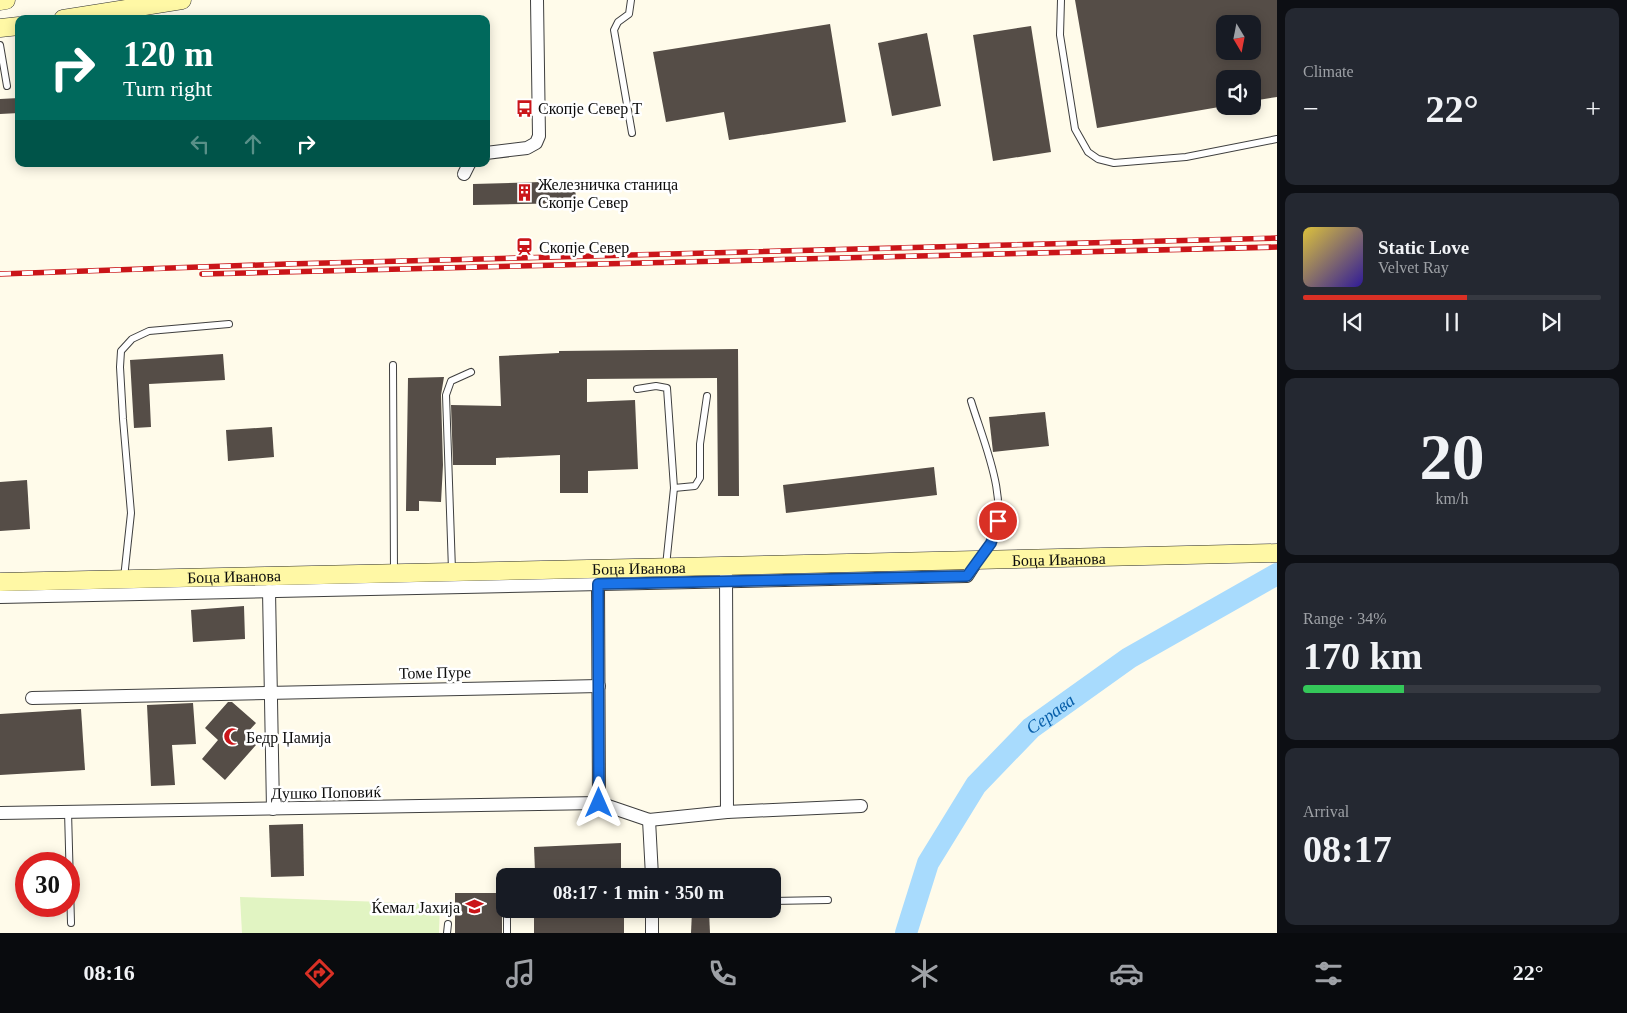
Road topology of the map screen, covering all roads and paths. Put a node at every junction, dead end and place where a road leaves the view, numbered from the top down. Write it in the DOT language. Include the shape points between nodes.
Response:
graph roads {
  1 [pos="6,0"];
  2 [pos="182,0"];
  3 [pos="537,0"];
  4 [pos="631,0"];
  5 [pos="1060,0"];
  6 [pos="0,1"];
  7 [pos="88,15"];
  8 [pos="15,26"];
  9 [pos="0,28"];
  10 [pos="0,44"];
  11 [pos="6,86"];
  12 [pos="632,133"];
  13 [pos="1277,139"];
  14 [pos="490,153"];
  15 [pos="229,324"];
  16 [pos="393,365"];
  17 [pos="471,372"];
  18 [pos="637,389"];
  19 [pos="707,396"];
  20 [pos="971,401"];
  21 [pos="674,488"];
  22 [pos="1277,553"];
  23 [pos="976,562"];
  24 [pos="666,566"];
  25 [pos="452,572"];
  26 [pos="394,573"];
  27 [pos="726,573"];
  28 [pos="124,579"];
  29 [pos="374,581"];
  30 [pos="0,582"];
  31 [pos="598,584"];
  32 [pos="268,591"];
  33 [pos="0,597"];
  34 [pos="599,686"];
  35 [pos="271,692"];
  36 [pos="32,698"];
  37 [pos="599,803"];
  38 [pos="861,806"];
  39 [pos="273,809"];
  40 [pos="68,811"];
  41 [pos="727,812"];
  42 [pos="0,813"];
  43 [pos="649,820"];
  44 [pos="652,868"];
  45 [pos="828,900"];
  46 [pos="781,901"];
  47 [pos="507,918"];
  48 [pos="652,918"];
  49 [pos="71,923"];
  50 [pos="448,924"];
  51 [pos="447,933"];
  52 [pos="507,933"];
  53 [pos="652,933"];
  1 -- 6 [label="street"];
  2 -- 7 [label="street"];
  3 -- 14 [label="street" via="539,136 536,143 527,148"];
  4 -- 12 [label="lane" via="629,14 615,25 614,30"];
  5 -- 13 [label="lane" via="1060,35 1075,130 1088,152 1098,160 1114,163 1186,157"];
  8 -- 9 [label="street"];
  10 -- 11 [label="lane"];
  15 -- 28 [label="lane" via="149,331 132,339 121,351 131,512"];
  16 -- 26 [label="lane"];
  17 -- 25 [label="lane" via="451,380 446,395"];
  18 -- 21 [label="lane" via="667,388"];
  19 -- 21 [label="lane" via="700,444 700,478 695,486"];
  20 -- 23 [label="lane" via="998,490 998,521 991,543"];
  21 -- 24 [label="lane"];
  22 -- 23 [label="street, Боца Иванова"];
  23 -- 27 [label="street, Боца Иванова"];
  24 -- 25 [label="street, Боца Иванова"];
  24 -- 27 [label="street, Боца Иванова"];
  25 -- 26 [label="street, Боца Иванова"];
  26 -- 29 [label="street, Боца Иванова"];
  27 -- 31 [label="street"];
  27 -- 41 [label="street"];
  28 -- 29 [label="street, Боца Иванова"];
  28 -- 30 [label="street, Боца Иванова"];
  29 -- 31 [label="street"];
  29 -- 32 [label="street"];
  31 -- 34 [label="street"];
  32 -- 33 [label="street"];
  32 -- 35 [label="street"];
  34 -- 35 [label="street, Томе Пуре"];
  34 -- 37 [label="street"];
  35 -- 36 [label="street, Томе Пуре"];
  35 -- 39 [label="street"];
  37 -- 39 [label="street, Душко Поповиќ"];
  37 -- 43 [label="street, Душко Поповиќ"];
  38 -- 41 [label="street"];
  39 -- 40 [label="street, Душко Поповиќ"];
  40 -- 42 [label="street, Душко Поповиќ"];
  40 -- 49 [label="lane"];
  41 -- 43 [label="street"];
  43 -- 44 [label="street"];
  45 -- 46 [label="lane"];
  47 -- 52 [label="lane"];
  48 -- 53 [label="street"];
  50 -- 51 [label="lane"];
}
